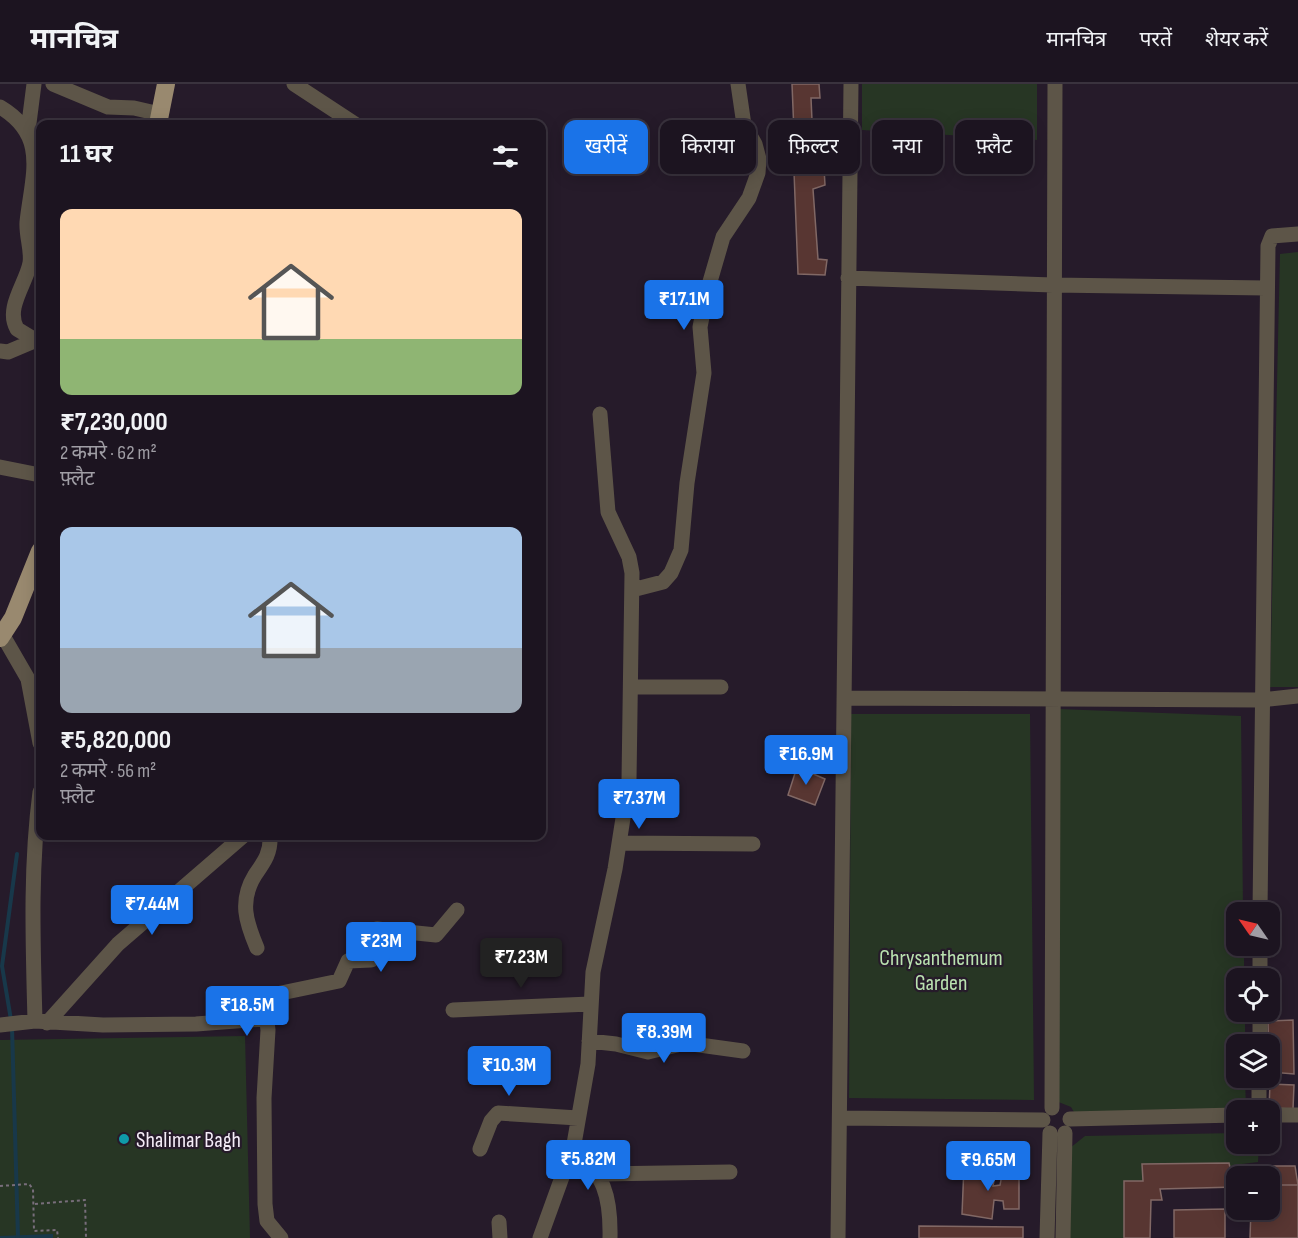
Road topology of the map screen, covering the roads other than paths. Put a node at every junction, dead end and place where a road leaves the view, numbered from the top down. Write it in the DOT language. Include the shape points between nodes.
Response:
graph roads {
  1 [pos="34,84"];
  2 [pos="53,84"];
  3 [pos="166,84"];
  4 [pos="294,84"];
  5 [pos="738,84"];
  6 [pos="851,84"];
  7 [pos="1055,84"];
  8 [pos="1,112"];
  9 [pos="159,119"];
  10 [pos="349,120"];
  11 [pos="28,132"];
  12 [pos="1298,234"];
  13 [pos="848,278"];
  14 [pos="1053,285"];
  15 [pos="1266,288"];
  16 [pos="36,341"];
  17 [pos="36,342"];
  18 [pos="0,351"];
  19 [pos="600,414"];
  20 [pos="0,467"];
  21 [pos="36,474"];
  22 [pos="36,561"];
  23 [pos="632,590"];
  24 [pos="1,636"];
  25 [pos="631,687"];
  26 [pos="721,687"];
  27 [pos="1298,696"];
  28 [pos="844,698"];
  29 [pos="1052,699"];
  30 [pos="1260,700"];
  31 [pos="36,722"];
  32 [pos="36,823"];
  33 [pos="238,840"];
  34 [pos="269,840"];
  35 [pos="620,843"];
  36 [pos="753,844"];
  37 [pos="1260,902"];
  38 [pos="457,910"];
  39 [pos="257,948"];
  40 [pos="590,1004"];
  41 [pos="453,1010"];
  42 [pos="260,1018"];
  43 [pos="35,1022"];
  44 [pos="3,1024"];
  45 [pos="589,1041"];
  46 [pos="743,1051"];
  47 [pos="1226,1115"];
  48 [pos="1280,1115"];
  49 [pos="1298,1115"];
  50 [pos="578,1118"];
  51 [pos="840,1118"];
  52 [pos="1056,1122"];
  53 [pos="574,1144"];
  54 [pos="480,1149"];
  55 [pos="730,1172"];
  56 [pos="599,1174"];
  57 [pos="281,1238"];
  58 [pos="540,1238"];
  59 [pos="610,1238"];
  60 [pos="838,1238"];
  61 [pos="1047,1238"];
  62 [pos="1063,1238"];
  1 -- 11 [label="street"];
  2 -- 9 [label="street" via="108,107 134,108"];
  3 -- 9 [label="main road"];
  4 -- 10 [label="street"];
  5 -- 23 [label="street" via="744,124 759,159 758,173 749,198 723,237 707,292 700,327 704,373 681,550 663,582"];
  6 -- 13 [label="street"];
  7 -- 14 [label="street"];
  8 -- 11 [label="street"];
  11 -- 16 [label="street" via="34,153 27,228 29,265 14,314 17,329"];
  12 -- 15 [label="street" via="1269,239"];
  13 -- 14 [label="street"];
  13 -- 28 [label="street"];
  14 -- 15 [label="street"];
  14 -- 29 [label="street"];
  15 -- 30 [label="street"];
  17 -- 18 [label="street"];
  19 -- 23 [label="street" via="608,512 629,557"];
  20 -- 21 [label="street"];
  22 -- 24 [label="main road" via="23,596"];
  23 -- 25 [label="street"];
  24 -- 31 [label="street" via="28,679"];
  25 -- 26 [label="street"];
  25 -- 35 [label="street" via="629,780"];
  27 -- 30 [label="street"];
  28 -- 29 [label="street"];
  28 -- 51 [label="street"];
  29 -- 30 [label="street"];
  29 -- 52 [label="street"];
  30 -- 37 [label="street"];
  32 -- 43 [label="street" via="32,899"];
  33 -- 43 [label="street"];
  34 -- 39 [label="street" via="269,852 249,887 245,907 245,918"];
  35 -- 36 [label="street"];
  35 -- 40 [label="street"];
  38 -- 42 [label="street" via="436,935 377,929 371,960 348,962 339,981 262,996 258,1006"];
  40 -- 41 [label="street"];
  40 -- 45 [label="street"];
  42 -- 43 [label="street" via="196,1024"];
  42 -- 57 [label="street" via="267,1022 268,1030 265,1204 267,1221"];
  43 -- 44 [label="street"];
  45 -- 46 [label="street" via="648,1052 685,1043"];
  45 -- 50 [label="street"];
  47 -- 52 [label="street"];
  48 -- 49 [label="street"];
  50 -- 53 [label="street"];
  50 -- 54 [label="street" via="498,1113"];
  51 -- 52 [label="street"];
  51 -- 60 [label="street"];
  52 -- 61 [label="street"];
  52 -- 62 [label="street"];
  53 -- 56 [label="street"];
  53 -- 58 [label="street"];
  55 -- 56 [label="street"];
  56 -- 59 [label="street" via="610,1219"];
}
